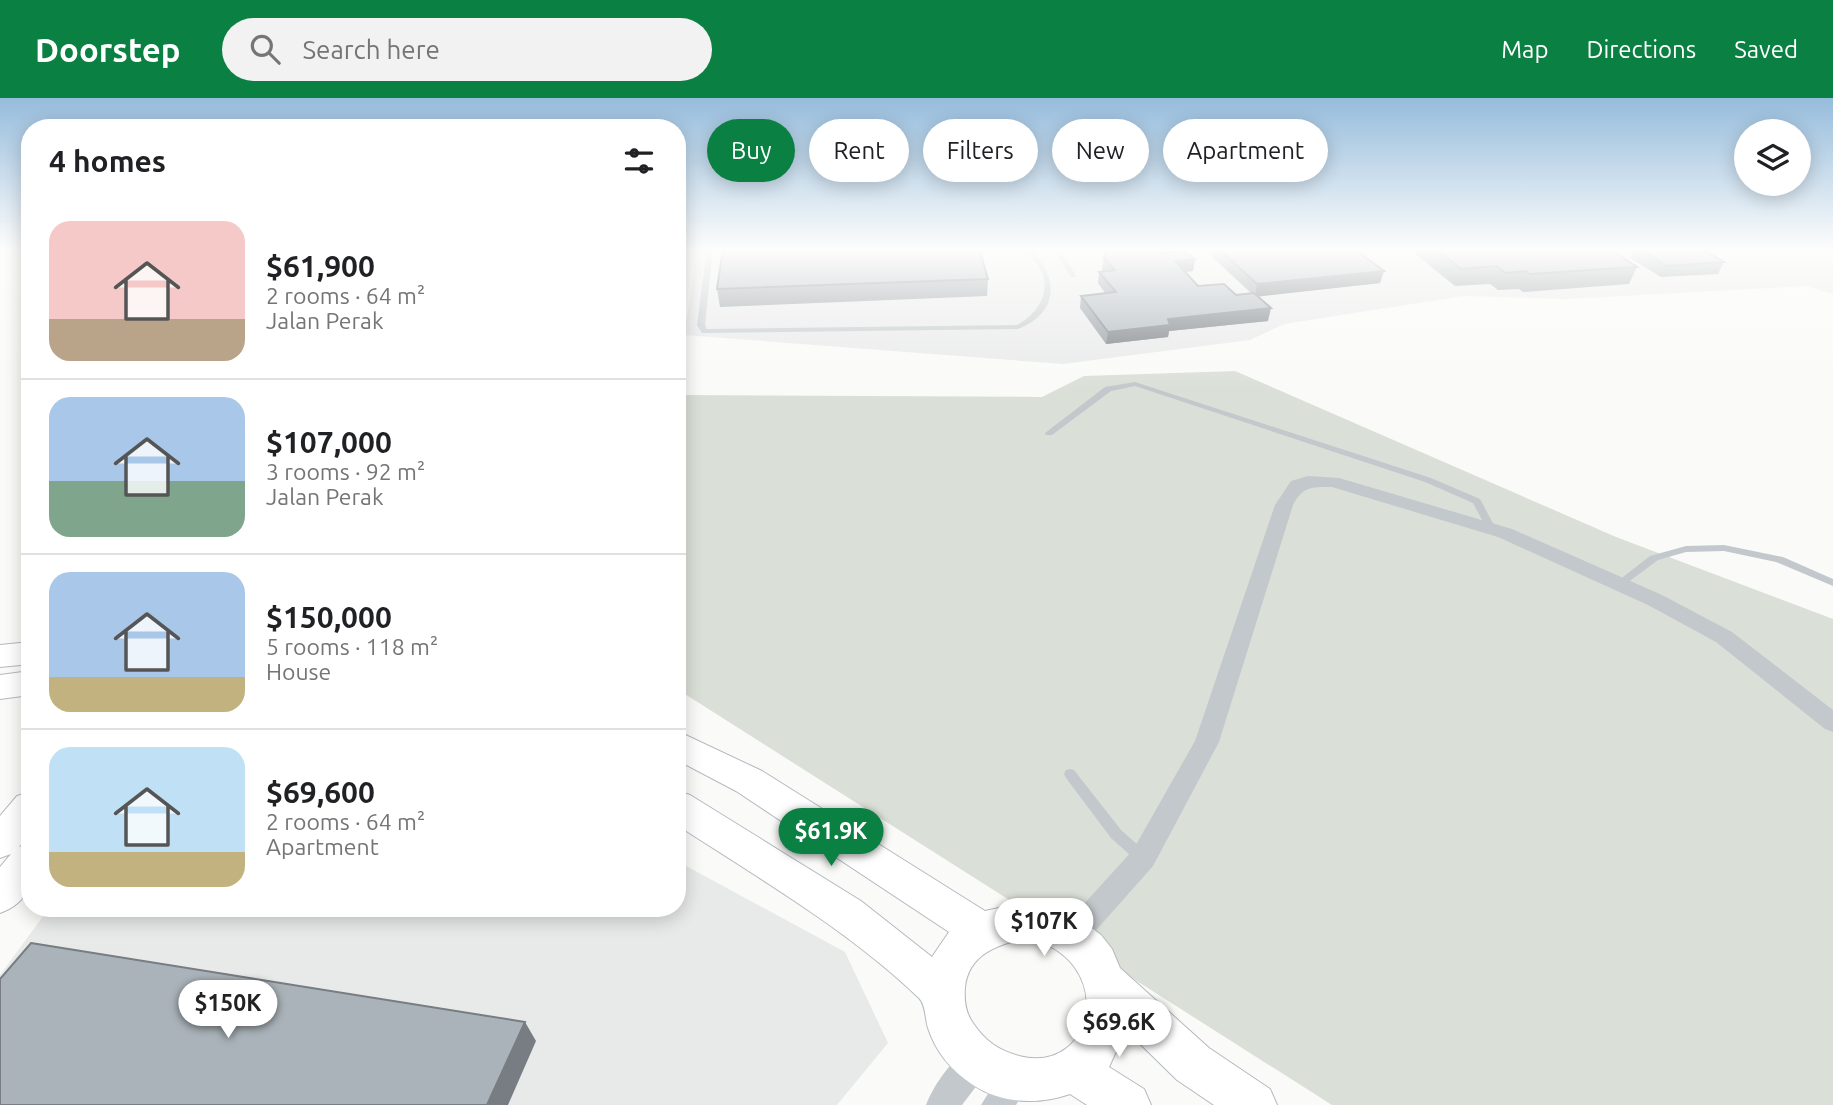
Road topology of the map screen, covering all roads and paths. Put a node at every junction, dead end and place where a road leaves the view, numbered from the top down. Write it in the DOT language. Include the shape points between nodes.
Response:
graph roads {
  1 [pos="705,295"];
  2 [pos="1048,295"];
  3 [pos="1049,433"];
  4 [pos="1490,529"];
  5 [pos="1833,583"];
  6 [pos="1619,584"];
  7 [pos="21,654"];
  8 [pos="0,656"];
  9 [pos="21,684"];
  10 [pos="0,687"];
  11 [pos="1833,723"];
  12 [pos="686,749"];
  13 [pos="1070,774"];
  14 [pos="686,812"];
  15 [pos="21,818"];
  16 [pos="0,842"];
  17 [pos="1143,859"];
  18 [pos="21,870"];
  19 [pos="0,896"];
  20 [pos="980,930"];
  21 [pos="1072,937"];
  22 [pos="1106,982"];
  23 [pos="942,990"];
  24 [pos="975,1061"];
  25 [pos="1073,1070"];
  26 [pos="1006,1092"];
  27 [pos="942,1105"];
  28 [pos="1128,1105"];
  29 [pos="1254,1105"];
  1 -- 2 [label="lane" via="701,325 714,332 1018,327 1031,322"];
  3 -- 4 [label="lane" via="1108,389 1135,384 1428,480 1477,501"];
  4 -- 6 [label="street"];
  4 -- 17 [label="street" via="1333,482 1305,481 1293,487 1207,742"];
  5 -- 6 [label="lane" via="1779,559 1724,548 1686,549 1654,558"];
  6 -- 11 [label="street" via="1724,637"];
  7 -- 8 [label="main road"];
  9 -- 10 [label="main road"];
  12 -- 20 [label="main road" via="749,781"];
  13 -- 17 [label="lane" via="1115,834"];
  14 -- 23 [label="main road" via="847,914"];
  15 -- 16 [label="main road"];
  17 -- 21 [label="street"];
  18 -- 19 [label="main road"];
  20 -- 21 [label="main road" via="1002,921 1026,920 1050,925"];
  20 -- 23 [label="main road" via="960,945 947,966"];
  21 -- 22 [label="main road" via="1098,965"];
  22 -- 25 [label="main road" via="1110,1007 1105,1032 1093,1054"];
  22 -- 29 [label="main road" via="1193,1064"];
  23 -- 24 [label="main road" via="950,1028"];
  24 -- 26 [label="main road" via="995,1072"];
  24 -- 27 [label="street"];
  25 -- 26 [label="main road"];
  25 -- 28 [label="main road"];
}
